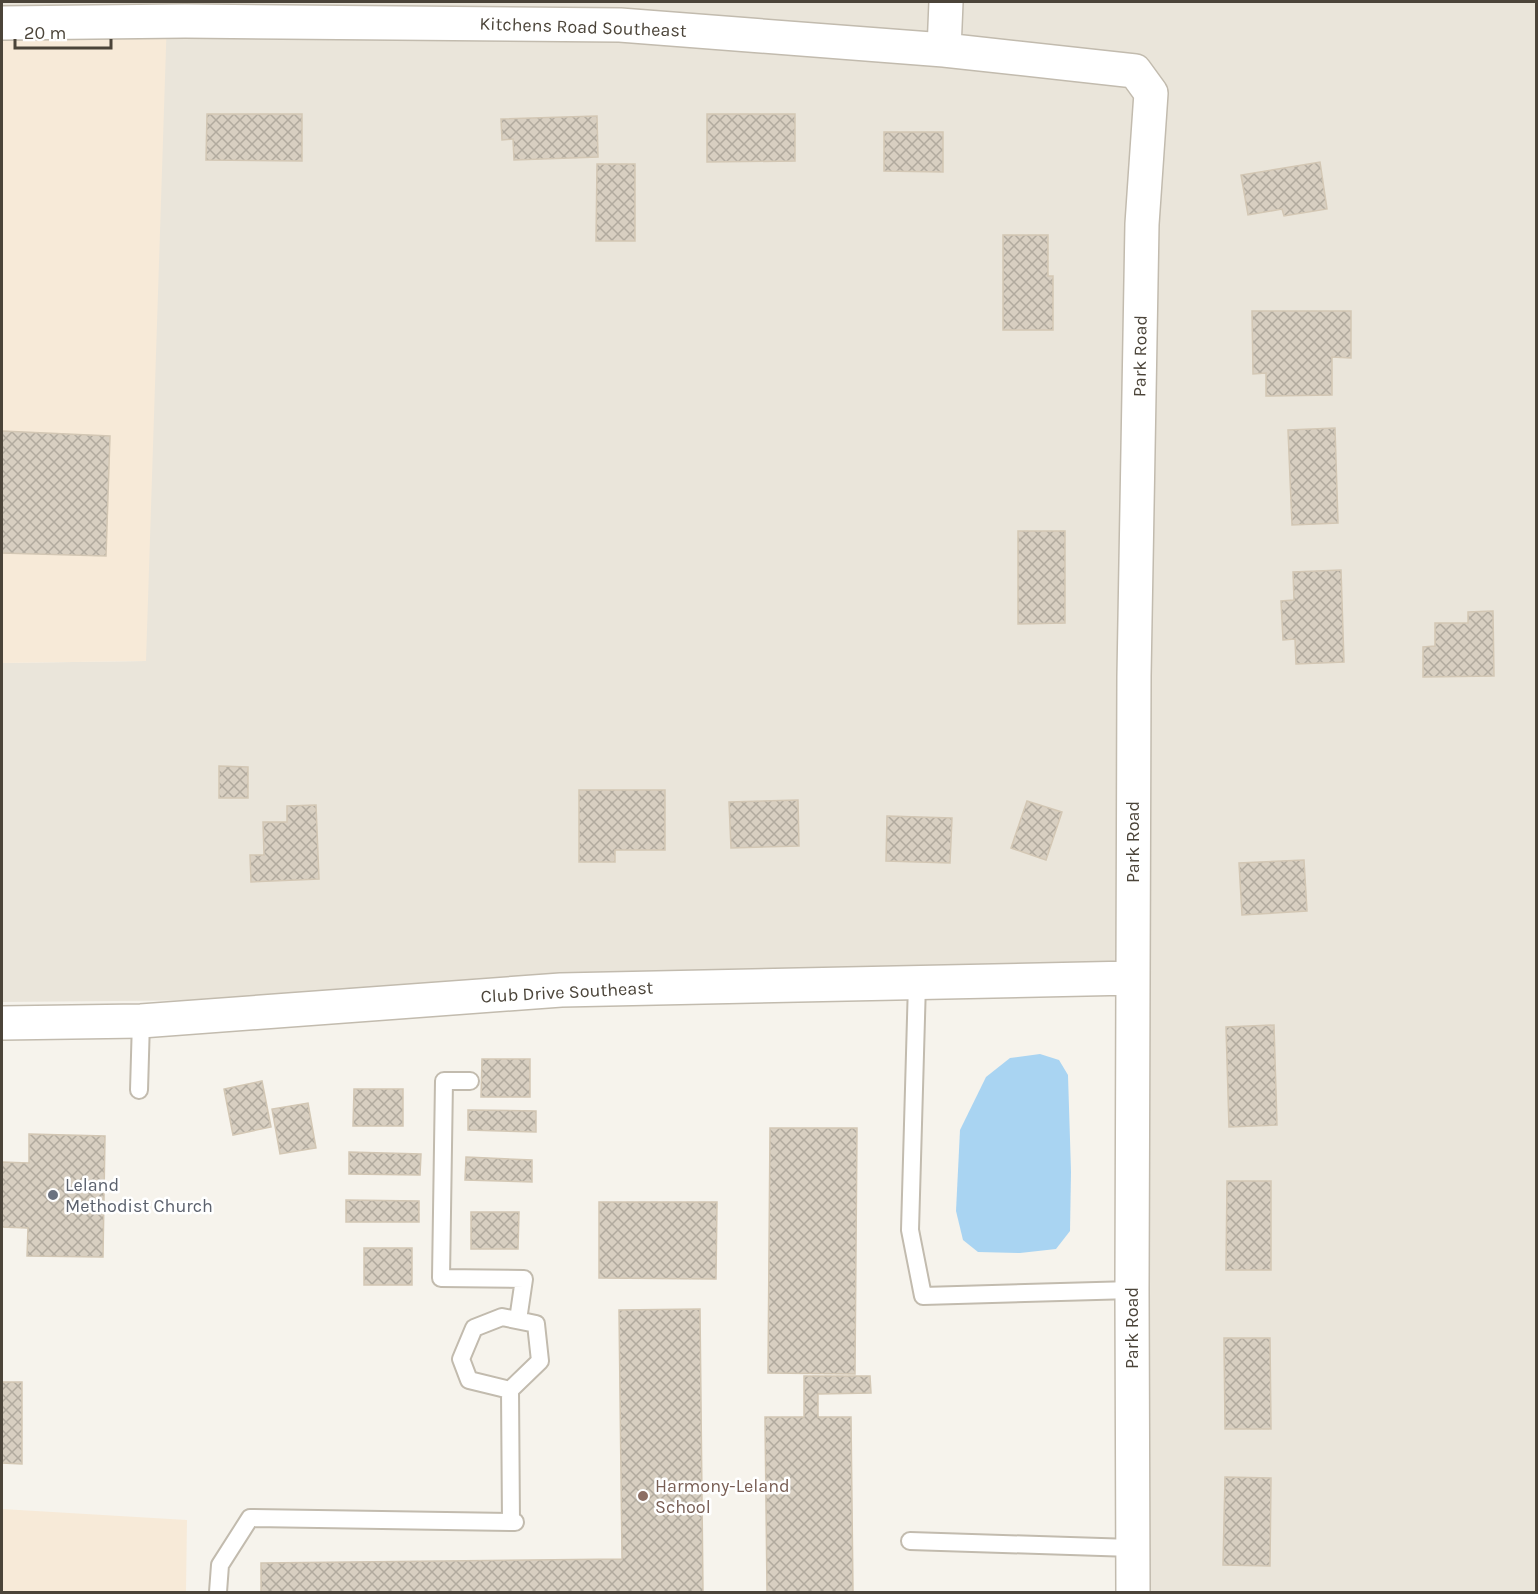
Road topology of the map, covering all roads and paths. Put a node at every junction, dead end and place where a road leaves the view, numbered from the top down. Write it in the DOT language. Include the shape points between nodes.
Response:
graph roads {
  1 [pos="946,2"];
  2 [pos="185,11"];
  3 [pos="2,23"];
  4 [pos="944,50"];
  5 [pos="1152,93"];
  6 [pos="1133,978"];
  7 [pos="917,982"];
  8 [pos="141,1022"];
  9 [pos="2,1023"];
  10 [pos="470,1081"];
  11 [pos="139,1090"];
  12 [pos="1132,1290"];
  13 [pos="518,1320"];
  14 [pos="510,1390"];
  15 [pos="910,1541"];
  16 [pos="1132,1548"];
  17 [pos="218,1593"];
  18 [pos="1133,1593"];
  1 -- 4 [label="street"];
  2 -- 3 [label="street, Kitchens Road Southeast"];
  2 -- 4 [label="street, Kitchens Road Southeast" via="620,25"];
  4 -- 5 [label="street, Kitchens Road Southeast" via="1134,70"];
  5 -- 6 [label="street, Park Road" via="1142,224"];
  6 -- 7 [label="street, Club Drive Southeast"];
  6 -- 12 [label="street, Park Road"];
  7 -- 8 [label="street, Club Drive Southeast" via="561,990"];
  7 -- 12 [label="lane" via="910,1230 923,1296"];
  8 -- 9 [label="street, Club Drive Southeast"];
  8 -- 11 [label="lane"];
  10 -- 13 [label="lane" via="444,1081 441,1278 524,1279"];
  12 -- 16 [label="street, Park Road"];
  13 -- 14 [label="lane" via="536,1324 540,1361"];
  13 -- 14 [label="lane" via="502,1317 474,1328 461,1359 469,1380"];
  14 -- 17 [label="lane" via="513,1522 250,1518 220,1565"];
  15 -- 16 [label="lane"];
  16 -- 18 [label="street, Park Road"];
}
